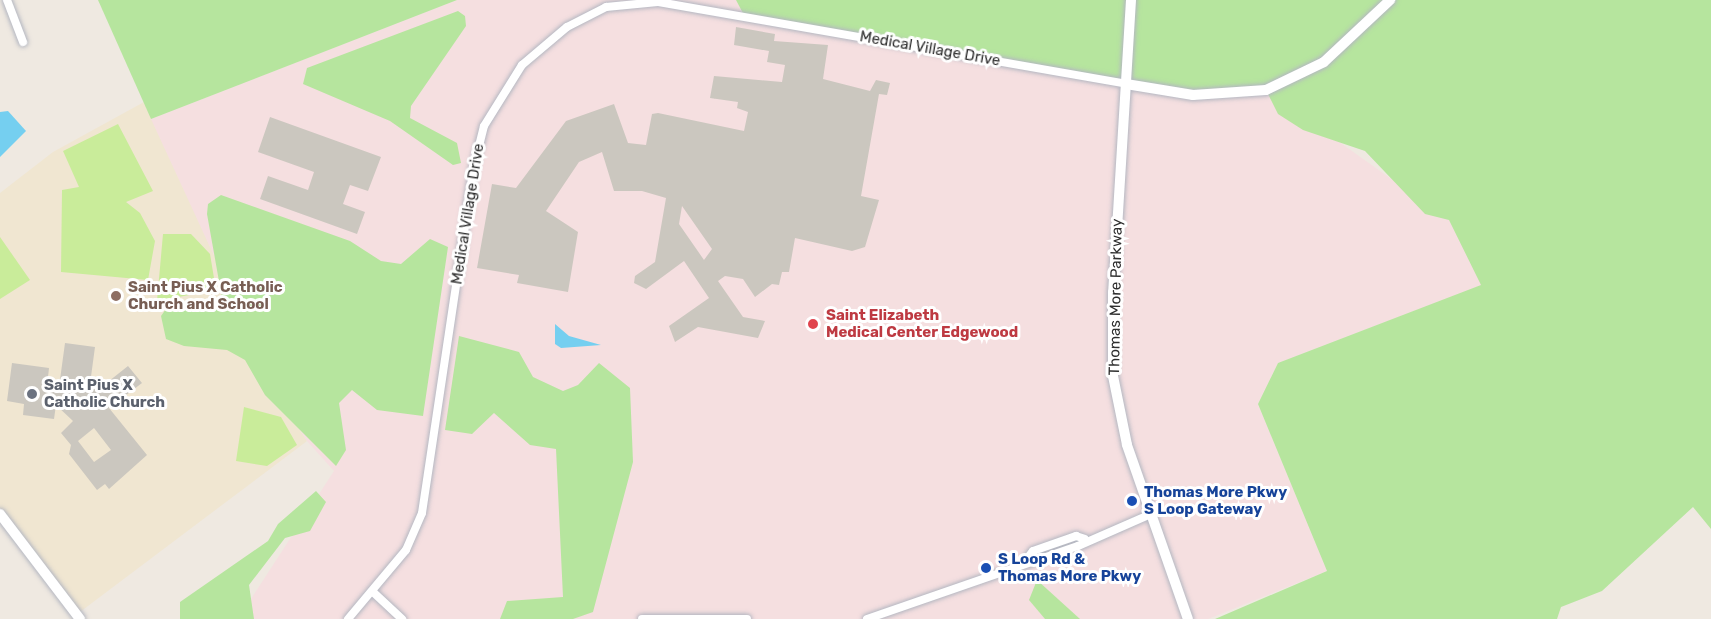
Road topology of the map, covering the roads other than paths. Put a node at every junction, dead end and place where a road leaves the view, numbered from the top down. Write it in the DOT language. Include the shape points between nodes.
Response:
graph roads {
  1 [pos="7,0"];
  2 [pos="1131,0"];
  3 [pos="1390,0"];
  4 [pos="23,42"];
  5 [pos="1126,84"];
  6 [pos="0,514"];
  7 [pos="1151,514"];
  8 [pos="373,592"];
  9 [pos="80,619"];
  10 [pos="348,619"];
  11 [pos="402,619"];
  12 [pos="642,619"];
  13 [pos="747,619"];
  14 [pos="867,619"];
  15 [pos="1188,619"];
  1 -- 4 [label="street"];
  2 -- 5 [label="street, Thomas More Parkway"];
  3 -- 5 [label="street" via="1324,62 1266,90 1203,96"];
  5 -- 7 [label="street, Thomas More Parkway" via="1113,292 1113,376 1120,421"];
  5 -- 8 [label="street, Medical Village Drive" via="658,2 606,7 567,27 515,73 484,126 470,187 427,488 406,550"];
  6 -- 9 [label="street"];
  7 -- 14 [label="street" via="1037,561 1026,560"];
  7 -- 15 [label="street, Thomas More Parkway"];
  8 -- 10 [label="street, Medical Village Drive"];
  8 -- 11 [label="street"];
  12 -- 13 [label="street"];
}
